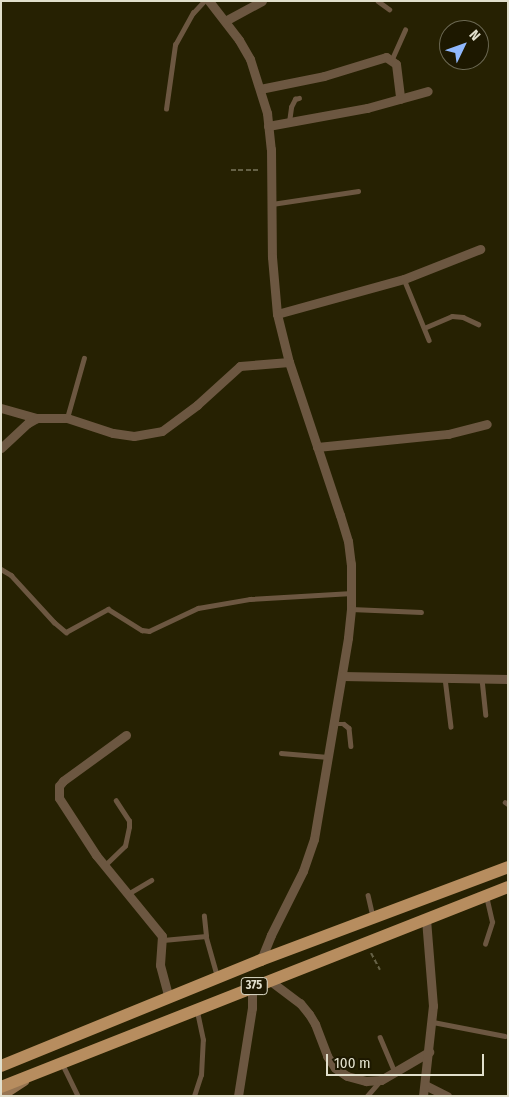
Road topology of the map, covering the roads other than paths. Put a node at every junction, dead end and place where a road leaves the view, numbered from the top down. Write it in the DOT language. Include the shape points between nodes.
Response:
graph roads {
  1 [pos="204,1"];
  2 [pos="209,1"];
  3 [pos="262,1"];
  4 [pos="378,1"];
  5 [pos="389,9"];
  6 [pos="225,21"];
  7 [pos="406,30"];
  8 [pos="392,59"];
  9 [pos="260,89"];
  10 [pos="428,91"];
  11 [pos="299,98"];
  12 [pos="400,99"];
  13 [pos="166,109"];
  14 [pos="290,123"];
  15 [pos="268,126"];
  16 [pos="358,191"];
  17 [pos="272,204"];
  18 [pos="480,250"];
  19 [pos="404,279"];
  20 [pos="277,314"];
  21 [pos="478,324"];
  22 [pos="424,328"];
  23 [pos="429,340"];
  24 [pos="84,358"];
  25 [pos="289,362"];
  26 [pos="1,408"];
  27 [pos="37,418"];
  28 [pos="67,418"];
  29 [pos="487,424"];
  30 [pos="317,447"];
  31 [pos="1,448"];
  32 [pos="1,569"];
  33 [pos="352,593"];
  34 [pos="351,609"];
  35 [pos="421,612"];
  36 [pos="342,676"];
  37 [pos="445,678"];
  38 [pos="482,678"];
  39 [pos="508,679"];
  40 [pos="486,715"];
  41 [pos="334,724"];
  42 [pos="451,727"];
  43 [pos="126,735"];
  44 [pos="351,746"];
  45 [pos="281,753"];
  46 [pos="328,757"];
  47 [pos="116,801"];
  48 [pos="104,866"];
  49 [pos="508,867"];
  50 [pos="151,880"];
  51 [pos="506,889"];
  52 [pos="126,895"];
  53 [pos="368,895"];
  54 [pos="486,895"];
  55 [pos="204,916"];
  56 [pos="373,918"];
  57 [pos="426,919"];
  58 [pos="206,936"];
  59 [pos="163,940"];
  60 [pos="485,944"];
  61 [pos="261,960"];
  62 [pos="218,978"];
  63 [pos="269,980"];
  64 [pos="250,987"];
  65 [pos="170,998"];
  66 [pos="144,1008"];
  67 [pos="196,1010"];
  68 [pos="433,1022"];
  69 [pos="153,1028"];
  70 [pos="505,1036"];
  71 [pos="380,1037"];
  72 [pos="429,1052"];
  73 [pos="32,1054"];
  74 [pos="1,1060"];
  75 [pos="62,1063"];
  76 [pos="1,1066"];
  77 [pos="395,1072"];
  78 [pos="28,1077"];
  79 [pos="381,1080"];
  80 [pos="425,1085"];
  81 [pos="1,1087"];
  82 [pos="1,1095"];
  83 [pos="78,1096"];
  84 [pos="194,1096"];
  85 [pos="238,1096"];
  86 [pos="367,1096"];
  87 [pos="423,1096"];
  88 [pos="447,1096"];
  1 -- 13 [label="lane" via="174,45"];
  2 -- 6 [label="street"];
  3 -- 6 [label="street"];
  4 -- 5 [label="lane"];
  6 -- 9 [label="street" via="250,60"];
  7 -- 8 [label="lane"];
  8 -- 9 [label="street" via="379,58 324,76"];
  8 -- 12 [label="street" via="396,64"];
  9 -- 15 [label="street"];
  10 -- 12 [label="street"];
  11 -- 14 [label="lane" via="290,107"];
  12 -- 14 [label="street"];
  14 -- 15 [label="street"];
  15 -- 17 [label="street"];
  16 -- 17 [label="lane"];
  17 -- 20 [label="street"];
  18 -- 19 [label="street"];
  19 -- 20 [label="street"];
  19 -- 22 [label="lane"];
  20 -- 25 [label="street"];
  21 -- 22 [label="lane" via="452,316"];
  22 -- 23 [label="lane"];
  24 -- 28 [label="lane"];
  25 -- 28 [label="street" via="240,366 175,422 151,434 113,433"];
  25 -- 30 [label="street"];
  26 -- 27 [label="street"];
  27 -- 28 [label="street"];
  27 -- 31 [label="street"];
  29 -- 30 [label="street" via="448,434"];
  30 -- 33 [label="street" via="348,541"];
  32 -- 33 [label="lane" via="11,575 66,632 108,609 149,631 198,608 250,600"];
  33 -- 34 [label="street"];
  34 -- 35 [label="lane"];
  34 -- 36 [label="street"];
  36 -- 37 [label="street"];
  36 -- 41 [label="street"];
  37 -- 38 [label="street"];
  37 -- 42 [label="lane"];
  38 -- 39 [label="street"];
  38 -- 40 [label="lane"];
  41 -- 44 [label="lane" via="344,724 349,728"];
  41 -- 46 [label="street"];
  43 -- 48 [label="street" via="73,772 59,786 59,798"];
  45 -- 46 [label="lane"];
  46 -- 61 [label="street" via="314,839 303,871"];
  47 -- 48 [label="lane" via="129,821 129,827 125,846"];
  48 -- 52 [label="street"];
  49 -- 56 [label="main road, 375"];
  50 -- 52 [label="lane"];
  51 -- 54 [label="main road, 375"];
  52 -- 59 [label="street"];
  53 -- 56 [label="lane"];
  54 -- 57 [label="main road, 375"];
  54 -- 60 [label="lane" via="492,922"];
  55 -- 58 [label="lane"];
  56 -- 61 [label="main road, 375"];
  57 -- 63 [label="main road, 375"];
  57 -- 68 [label="street" via="433,980"];
  58 -- 59 [label="lane"];
  58 -- 62 [label="lane"];
  59 -- 65 [label="street" via="160,964"];
  61 -- 62 [label="main road, 375"];
  62 -- 65 [label="main road, 375"];
  63 -- 64 [label="main road, 375"];
  63 -- 79 [label="street" via="300,1003 309,1014 335,1068 366,1082"];
  64 -- 67 [label="main road, 375"];
  64 -- 85 [label="street" via="252,1008"];
  65 -- 66 [label="main road, 375"];
  66 -- 69 [label="main road"];
  66 -- 73 [label="main road, 375"];
  67 -- 69 [label="main road, 375"];
  67 -- 84 [label="lane" via="203,1040 201,1075"];
  68 -- 70 [label="lane"];
  68 -- 72 [label="street"];
  69 -- 75 [label="main road, 375"];
  71 -- 77 [label="lane"];
  72 -- 77 [label="street"];
  72 -- 80 [label="street"];
  73 -- 74 [label="main road, 375"];
  73 -- 76 [label="main road, 375"];
  75 -- 78 [label="main road, 375"];
  75 -- 83 [label="lane"];
  77 -- 79 [label="street"];
  78 -- 81 [label="main road, 375"];
  78 -- 82 [label="main road, 375"];
  79 -- 86 [label="lane"];
  80 -- 87 [label="street"];
  80 -- 88 [label="street"];
}
